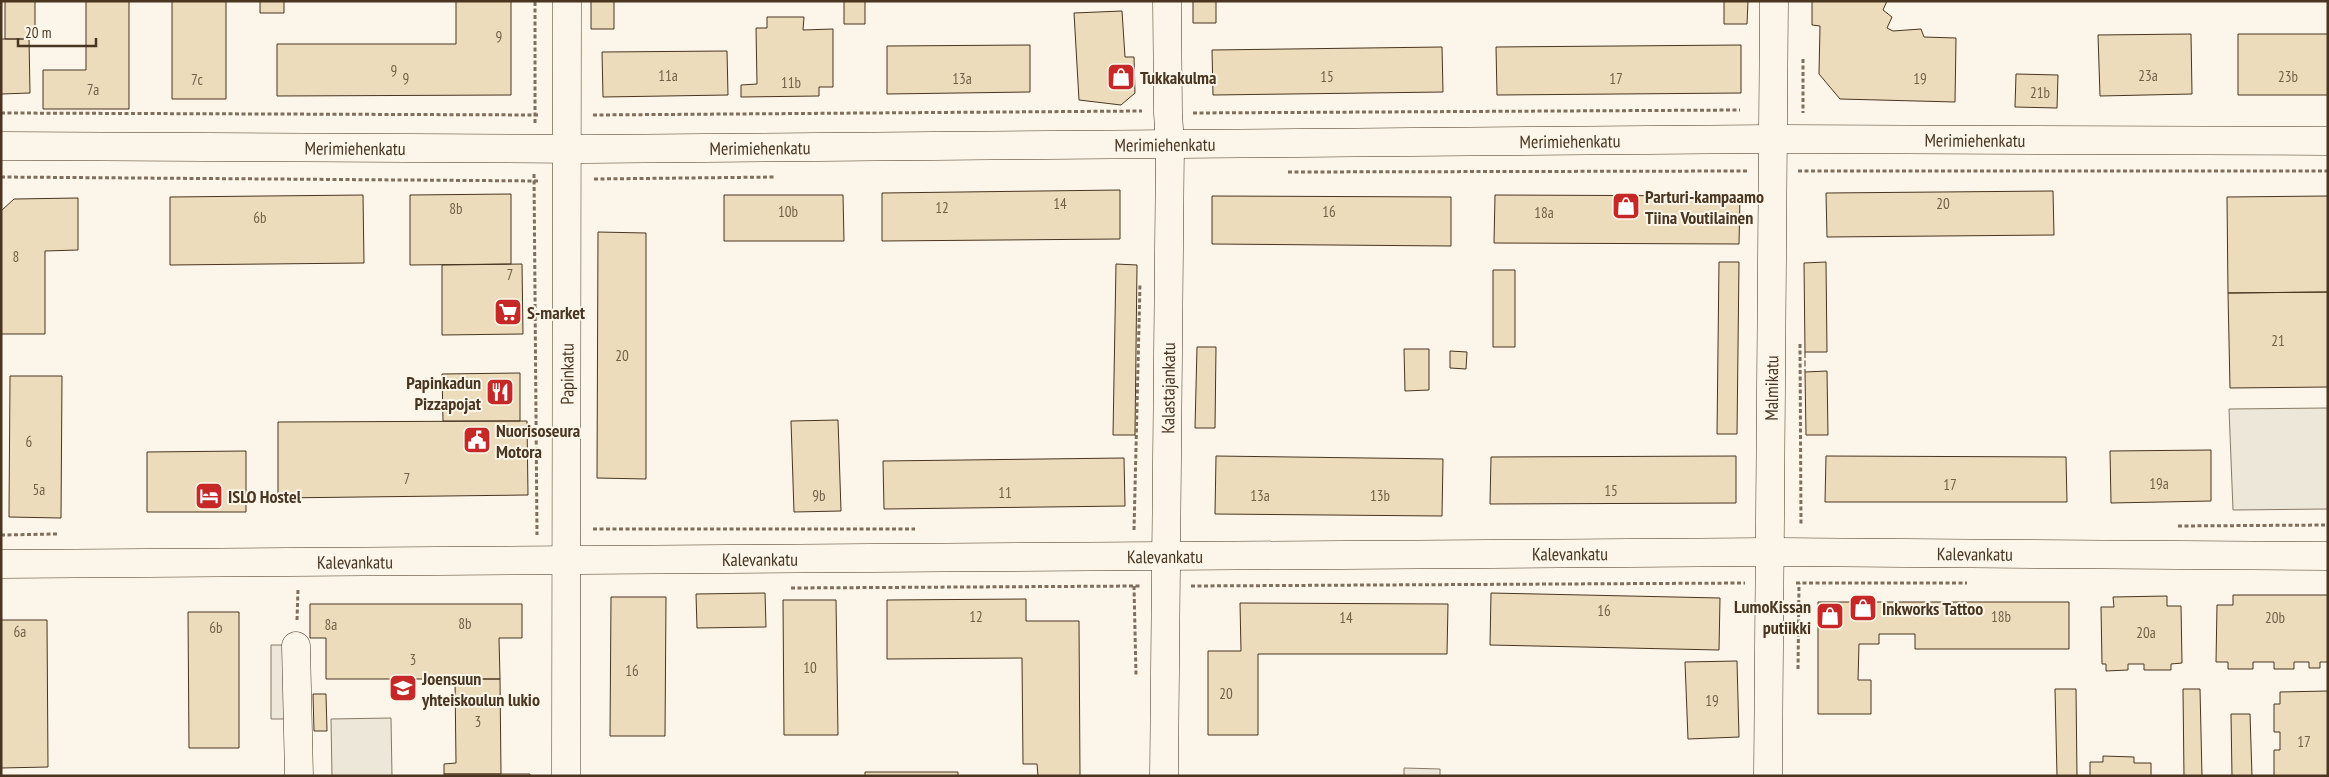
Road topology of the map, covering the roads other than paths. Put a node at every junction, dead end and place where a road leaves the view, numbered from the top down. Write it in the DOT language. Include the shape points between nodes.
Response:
graph roads {
  1 [pos="567,1"];
  2 [pos="1167,1"];
  3 [pos="1774,1"];
  4 [pos="1772,139"];
  5 [pos="2328,141"];
  6 [pos="1170,145"];
  7 [pos="1,146"];
  8 [pos="566,148"];
  9 [pos="1769,552"];
  10 [pos="2328,556"];
  11 [pos="1165,558"];
  12 [pos="553,559"];
  13 [pos="1,564"];
  14 [pos="296,646"];
  15 [pos="299,776"];
  16 [pos="566,776"];
  17 [pos="1164,776"];
  18 [pos="1768,776"];
  1 -- 8 [label="street, Papinkatu"];
  2 -- 6 [label="street, Kalastajankatu"];
  3 -- 4 [label="street, Malmikatu"];
  4 -- 5 [label="street, Merimiehenkatu"];
  4 -- 6 [label="street, Merimiehenkatu"];
  4 -- 9 [label="street, Malmikatu"];
  6 -- 8 [label="street, Merimiehenkatu"];
  6 -- 11 [label="street, Kalastajankatu"];
  7 -- 8 [label="street, Merimiehenkatu"];
  8 -- 12 [label="street, Papinkatu"];
  9 -- 10 [label="street, Kalevankatu"];
  9 -- 11 [label="street, Kalevankatu"];
  9 -- 18 [label="street, Malmikatu"];
  11 -- 12 [label="street, Kalevankatu"];
  11 -- 17 [label="street, Kalastajankatu"];
  12 -- 13 [label="street, Kalevankatu"];
  12 -- 16 [label="street, Papinkatu"];
  14 -- 15 [label="street"];
}
